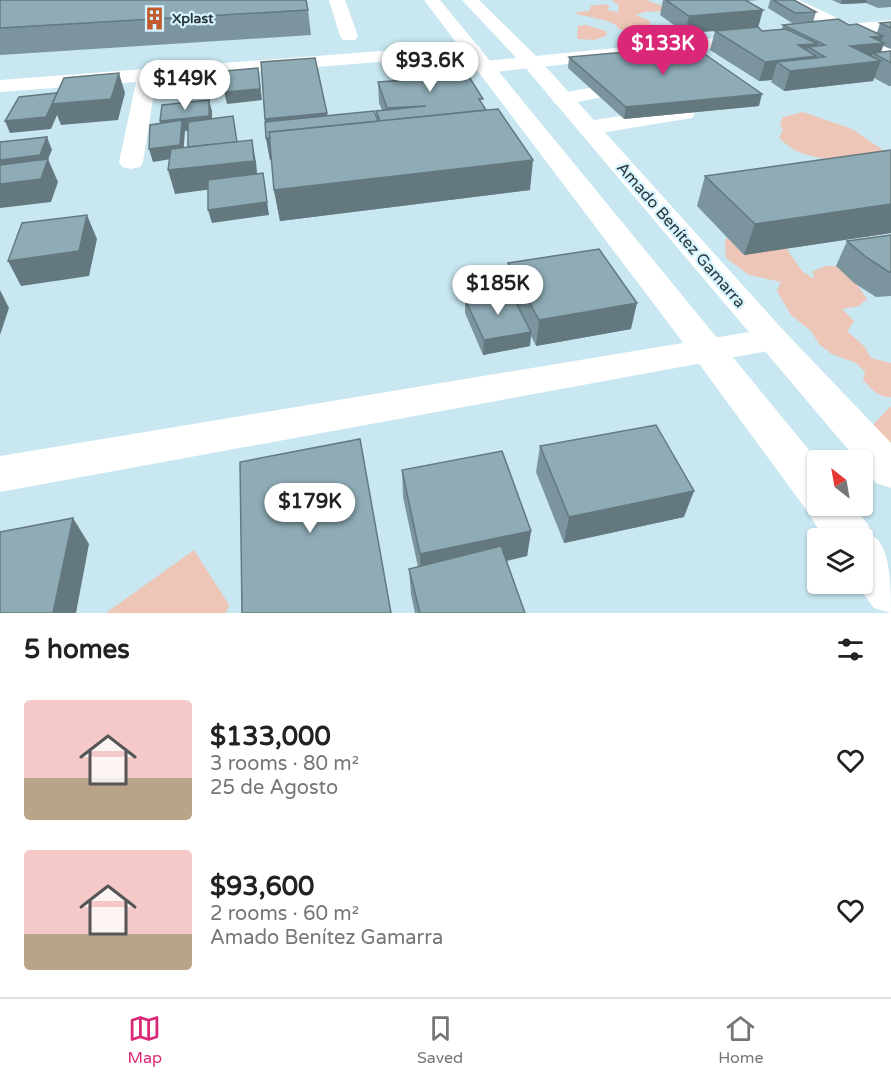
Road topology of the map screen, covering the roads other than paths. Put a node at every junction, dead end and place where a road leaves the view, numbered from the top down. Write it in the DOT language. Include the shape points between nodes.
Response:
graph roads {
  1 [pos="337,0"];
  2 [pos="432,0"];
  3 [pos="470,0"];
  4 [pos="786,0"];
  5 [pos="891,26"];
  6 [pos="850,30"];
  7 [pos="804,34"];
  8 [pos="349,36"];
  9 [pos="770,38"];
  10 [pos="891,50"];
  11 [pos="479,58"];
  12 [pos="530,61"];
  13 [pos="147,75"];
  14 [pos="0,86"];
  15 [pos="595,93"];
  16 [pos="563,99"];
  17 [pos="684,113"];
  18 [pos="588,128"];
  19 [pos="131,162"];
  20 [pos="773,340"];
  21 [pos="710,352"];
  22 [pos="891,471"];
  23 [pos="0,474"];
  24 [pos="807,480"];
  25 [pos="834,516"];
  26 [pos="843,528"];
  27 [pos="873,568"];
  28 [pos="891,591"];
  1 -- 8 [label="street"];
  2 -- 11 [label="street"];
  3 -- 12 [label="street, Amado Benítez Gamarra"];
  4 -- 6 [label="street"];
  5 -- 6 [label="street"];
  6 -- 7 [label="street"];
  6 -- 10 [label="street"];
  9 -- 12 [label="street" via="650,55"];
  11 -- 12 [label="street"];
  11 -- 13 [label="street"];
  11 -- 21 [label="street"];
  12 -- 16 [label="street, Amado Benítez Gamarra"];
  13 -- 14 [label="street"];
  13 -- 19 [label="street"];
  15 -- 16 [label="street"];
  16 -- 18 [label="street, Amado Benítez Gamarra"];
  17 -- 18 [label="street"];
  18 -- 20 [label="street, Amado Benítez Gamarra"];
  20 -- 21 [label="street"];
  20 -- 22 [label="street, Amado Benítez Gamarra"];
  21 -- 23 [label="street"];
  21 -- 24 [label="street"];
  25 -- 26 [label="street"];
  27 -- 28 [label="street"];
}
